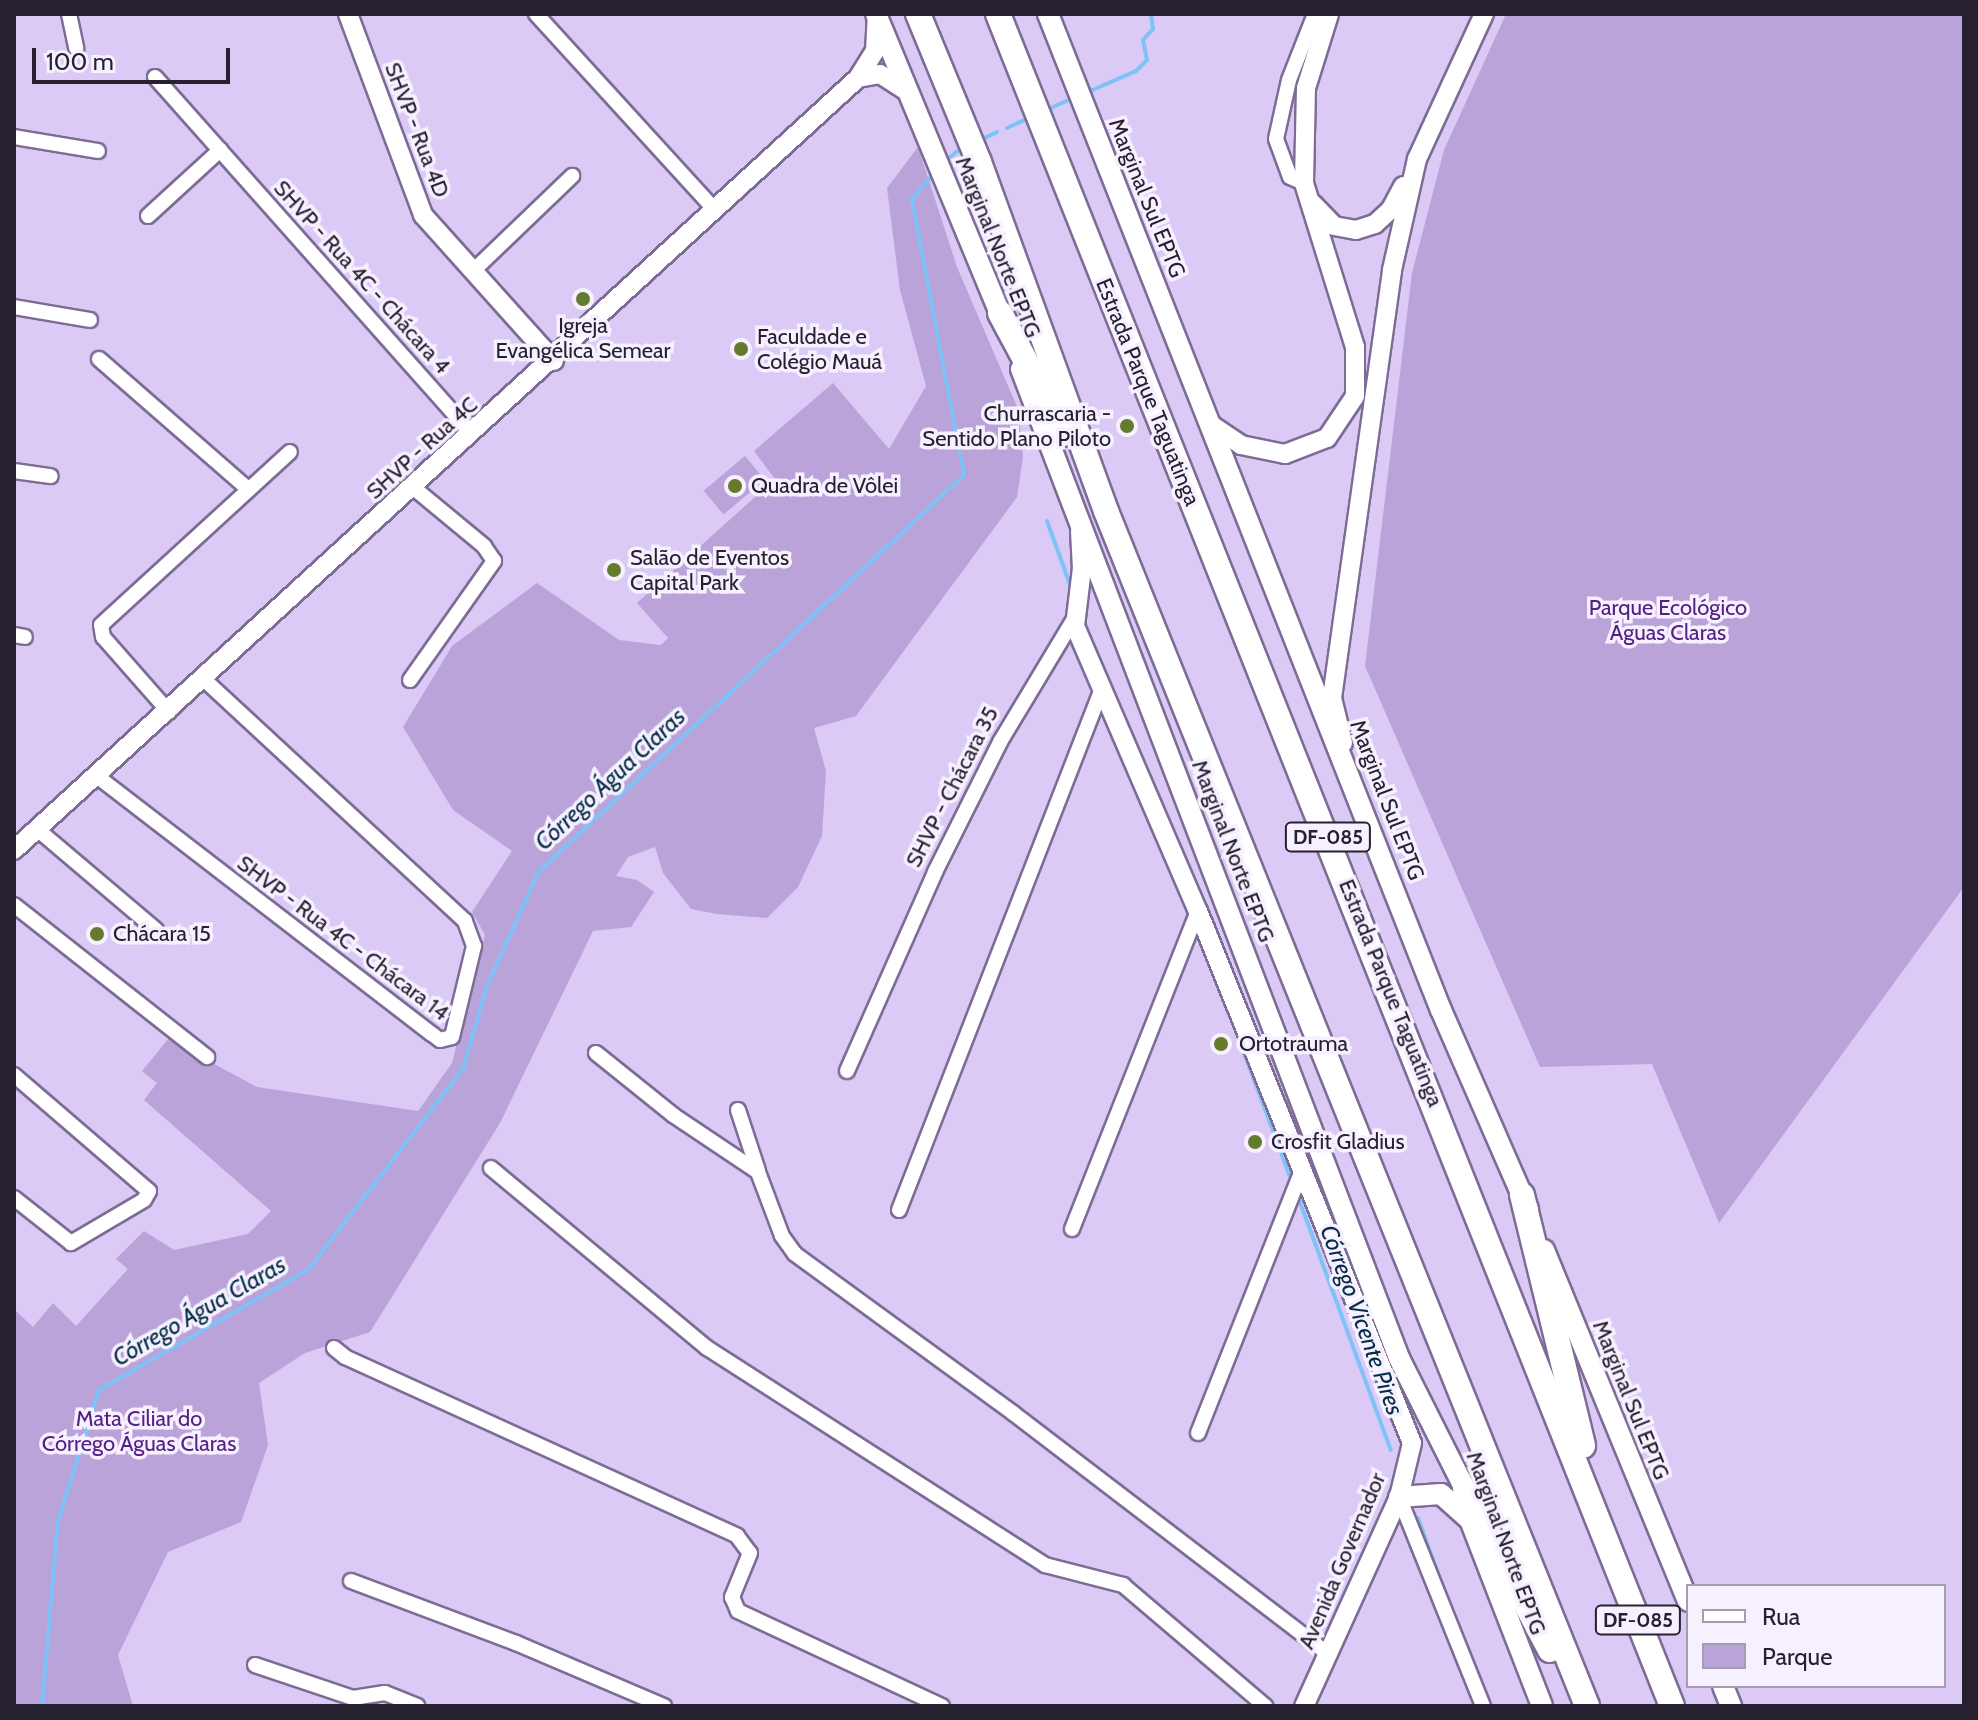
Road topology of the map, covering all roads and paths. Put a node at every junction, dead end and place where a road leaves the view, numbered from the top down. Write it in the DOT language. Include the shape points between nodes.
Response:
graph roads {
  1 [pos="69,14"];
  2 [pos="348,14"];
  3 [pos="536,14"];
  4 [pos="918,14"];
  5 [pos="998,14"];
  6 [pos="1048,14"];
  7 [pos="1315,14"];
  8 [pos="1329,14"];
  9 [pos="1484,14"];
  10 [pos="877,16"];
  11 [pos="76,48"];
  12 [pos="155,77"];
  13 [pos="858,78"];
  14 [pos="912,96"];
  15 [pos="14,137"];
  16 [pos="220,150"];
  17 [pos="98,151"];
  18 [pos="1417,159"];
  19 [pos="572,176"];
  20 [pos="1304,183"];
  21 [pos="714,209"];
  22 [pos="148,216"];
  23 [pos="472,272"];
  24 [pos="14,307"];
  25 [pos="1000,313"];
  26 [pos="90,320"];
  27 [pos="99,359"];
  28 [pos="554,361"];
  29 [pos="1213,426"];
  30 [pos="472,434"];
  31 [pos="290,452"];
  32 [pos="14,471"];
  33 [pos="51,476"];
  34 [pos="414,488"];
  35 [pos="248,489"];
  36 [pos="1106,511"];
  37 [pos="1079,524"];
  38 [pos="1074,619"];
  39 [pos="205,680"];
  40 [pos="410,680"];
  41 [pos="1103,686"];
  42 [pos="169,712"];
  43 [pos="1347,761"];
  44 [pos="98,777"];
  45 [pos="37,829"];
  46 [pos="14,850"];
  47 [pos="14,905"];
  48 [pos="1198,911"];
  49 [pos="156,930"];
  50 [pos="596,1053"];
  51 [pos="207,1057"];
  52 [pos="847,1071"];
  53 [pos="14,1075"];
  54 [pos="738,1110"];
  55 [pos="491,1168"];
  56 [pos="758,1172"];
  57 [pos="1300,1175"];
  58 [pos="1522,1195"];
  59 [pos="14,1198"];
  60 [pos="899,1210"];
  61 [pos="1072,1229"];
  62 [pos="334,1348"];
  63 [pos="1198,1433"];
  64 [pos="1465,1489"];
  65 [pos="1399,1497"];
  66 [pos="1470,1520"];
  67 [pos="1603,1534"];
  68 [pos="351,1581"];
  69 [pos="1686,1596"];
  70 [pos="1329,1655"];
  71 [pos="255,1665"];
  72 [pos="418,1706"];
  73 [pos="664,1706"];
  74 [pos="942,1706"];
  75 [pos="1265,1706"];
  76 [pos="1304,1706"];
  77 [pos="1483,1706"];
  78 [pos="1542,1706"];
  79 [pos="1579,1706"];
  80 [pos="1587,1706"];
  81 [pos="1672,1706"];
  1 -- 11 [label="street"];
  2 -- 23 [label="street, SHVP - Rua 4D" via="423,215"];
  3 -- 21 [label="street"];
  4 -- 36 [label="highway, DF-085" via="979,162"];
  5 -- 67 [label="highway, Estrada Parque Taguatinga / DF-085"];
  6 -- 29 [label="main road, Marginal Sul EPTG"];
  7 -- 20 [label="street" via="1289,80 1276,139 1290,177"];
  8 -- 20 [label="street" via="1306,88"];
  9 -- 18 [label="street"];
  10 -- 13 [label="street, SHVP - Rua 4C" via="875,51"];
  10 -- 14 [label="main road, Marginal Norte EPTG"];
  12 -- 16 [label="street, SHVP - Rua 4C - Chácara 4"];
  13 -- 14 [label="street" via="886,76"];
  13 -- 21 [label="street, SHVP - Rua 4C"];
  14 -- 25 [label="main road, Marginal Norte EPTG"];
  15 -- 17 [label="street"];
  16 -- 22 [label="street"];
  16 -- 30 [label="street, SHVP - Rua 4C - Chácara 4"];
  18 -- 20 [label="street" via="1391,209 1375,224 1356,230 1334,226 1317,214"];
  18 -- 43 [label="street" via="1392,270 1332,698"];
  19 -- 23 [label="street"];
  20 -- 29 [label="street" via="1355,347 1359,379 1350,410 1327,438 1285,454 1241,445"];
  21 -- 28 [label="street, SHVP - Rua 4C"];
  23 -- 28 [label="street, SHVP - Rua 4D"];
  24 -- 26 [label="street"];
  25 -- 36 [label="highway"];
  25 -- 37 [label="main road, Marginal Norte EPTG"];
  27 -- 35 [label="street"];
  28 -- 30 [label="street, SHVP - Rua 4C"];
  29 -- 43 [label="main road, Marginal Sul EPTG"];
  30 -- 34 [label="street, SHVP - Rua 4C"];
  31 -- 35 [label="street"];
  32 -- 33 [label="street"];
  34 -- 39 [label="street, SHVP - Rua 4C"];
  34 -- 40 [label="street" via="491,552 494,561"];
  35 -- 42 [label="street" via="101,625 103,637"];
  36 -- 80 [label="highway, DF-085"];
  37 -- 38 [label="street, SHVP - Chácara 35" via="1082,568"];
  37 -- 64 [label="main road, Marginal Norte EPTG" via="1399,1358"];
  38 -- 41 [label="street"];
  38 -- 52 [label="street, SHVP - Chácara 35" via="1000,742 935,872"];
  39 -- 42 [label="street, SHVP - Rua 4C"];
  39 -- 44 [label="street, SHVP - Rua 4C - Chácara 14" via="465,921 474,946 452,1037 440,1040"];
  41 -- 48 [label="street"];
  41 -- 60 [label="street"];
  42 -- 44 [label="street, SHVP - Rua 4C"];
  43 -- 58 [label="main road, Marginal Sul EPTG" via="1441,1010"];
  44 -- 45 [label="street, SHVP - Rua 4C"];
  45 -- 46 [label="street, SHVP - Rua 4C"];
  45 -- 49 [label="street"];
  47 -- 51 [label="street"];
  48 -- 57 [label="street"];
  48 -- 61 [label="street"];
  50 -- 56 [label="street" via="673,1115"];
  53 -- 59 [label="street" via="149,1193 71,1243"];
  54 -- 56 [label="street"];
  55 -- 75 [label="street" via="707,1348 1045,1565 1123,1585"];
  56 -- 70 [label="street" via="782,1236 795,1254"];
  57 -- 63 [label="street"];
  57 -- 65 [label="street, Avenida Governador" via="1409,1432 1412,1443"];
  58 -- 67 [label="highway"];
  58 -- 69 [label="main road, Marginal Sul EPTG"];
  62 -- 74 [label="street" via="737,1536 750,1553 732,1597 738,1611"];
  64 -- 66 [label="main road, Marginal Norte EPTG"];
  64 -- 79 [label="highway"];
  65 -- 66 [label="main road" via="1441,1494"];
  65 -- 70 [label="street, Avenida Governador"];
  65 -- 77 [label="street"];
  66 -- 78 [label="main road, Marginal Norte EPTG"];
  67 -- 81 [label="highway, Estrada Parque Taguatinga / DF-085"];
  68 -- 73 [label="street"];
  70 -- 76 [label="street, Avenida Governador"];
  71 -- 72 [label="street" via="353,1698 385,1693"];
}
